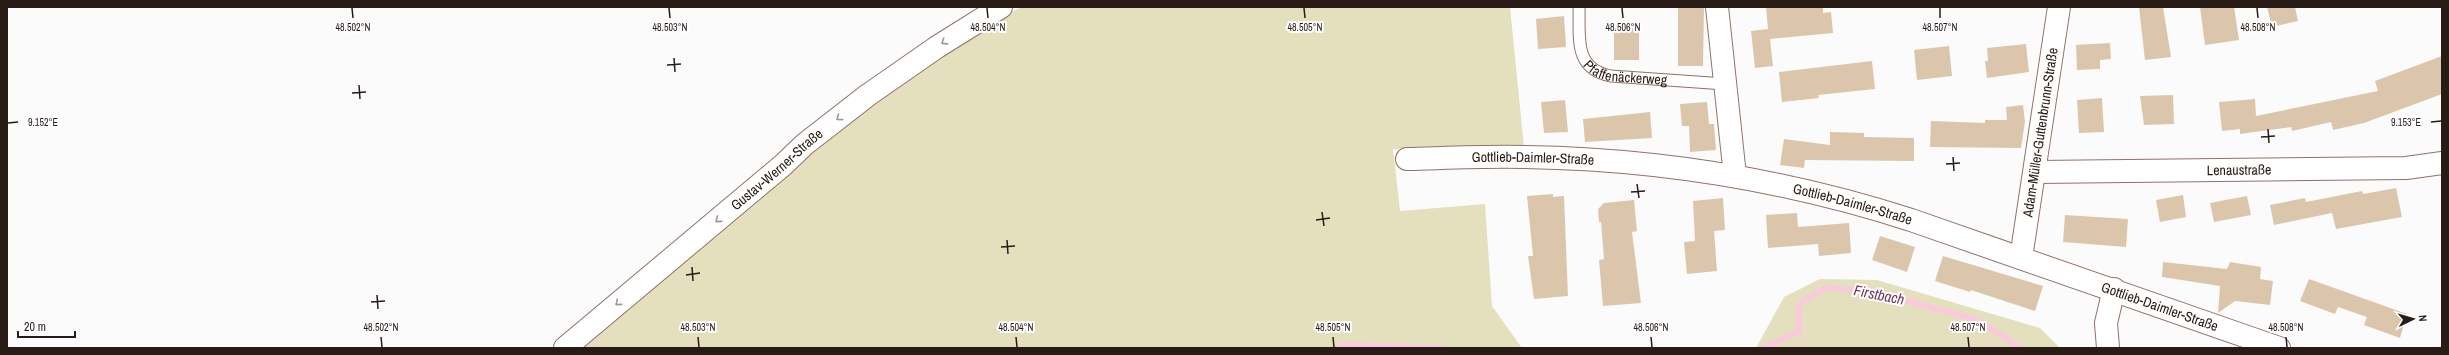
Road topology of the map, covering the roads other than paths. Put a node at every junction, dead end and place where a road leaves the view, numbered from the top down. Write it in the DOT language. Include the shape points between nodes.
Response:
graph roads {
  1 [pos="1001,7"];
  2 [pos="1579,7"];
  3 [pos="1717,7"];
  4 [pos="2059,7"];
  5 [pos="1724,84"];
  6 [pos="1407,159"];
  7 [pos="2442,162"];
  8 [pos="2036,172"];
  9 [pos="1735,176"];
  10 [pos="2021,258"];
  11 [pos="2114,289"];
  12 [pos="565,348"];
  13 [pos="2108,348"];
  14 [pos="2279,348"];
  1 -- 12 [label="street, Gustav-Werner-Straße, one-way" via="937,47 804,144 784,165"];
  2 -- 5 [label="lane, Pfaffenäckerweg" via="1581,50 1586,62 1596,72 1611,76"];
  3 -- 5 [label="street"];
  4 -- 8 [label="street, Adam-Müller-Guttenbrunn-Straße"];
  5 -- 9 [label="street"];
  6 -- 9 [label="street, Gottlieb-Daimler-Straße" via="1525,156 1650,165"];
  7 -- 8 [label="street, Lenaustraße" via="2406,168"];
  8 -- 10 [label="street, Adam-Müller-Guttenbrunn-Straße"];
  9 -- 10 [label="street, Gottlieb-Daimler-Straße" via="1868,206"];
  10 -- 11 [label="street, Gottlieb-Daimler-Straße"];
  11 -- 13 [label="street" via="2106,323"];
  11 -- 14 [label="street, Gottlieb-Daimler-Straße"];
}
